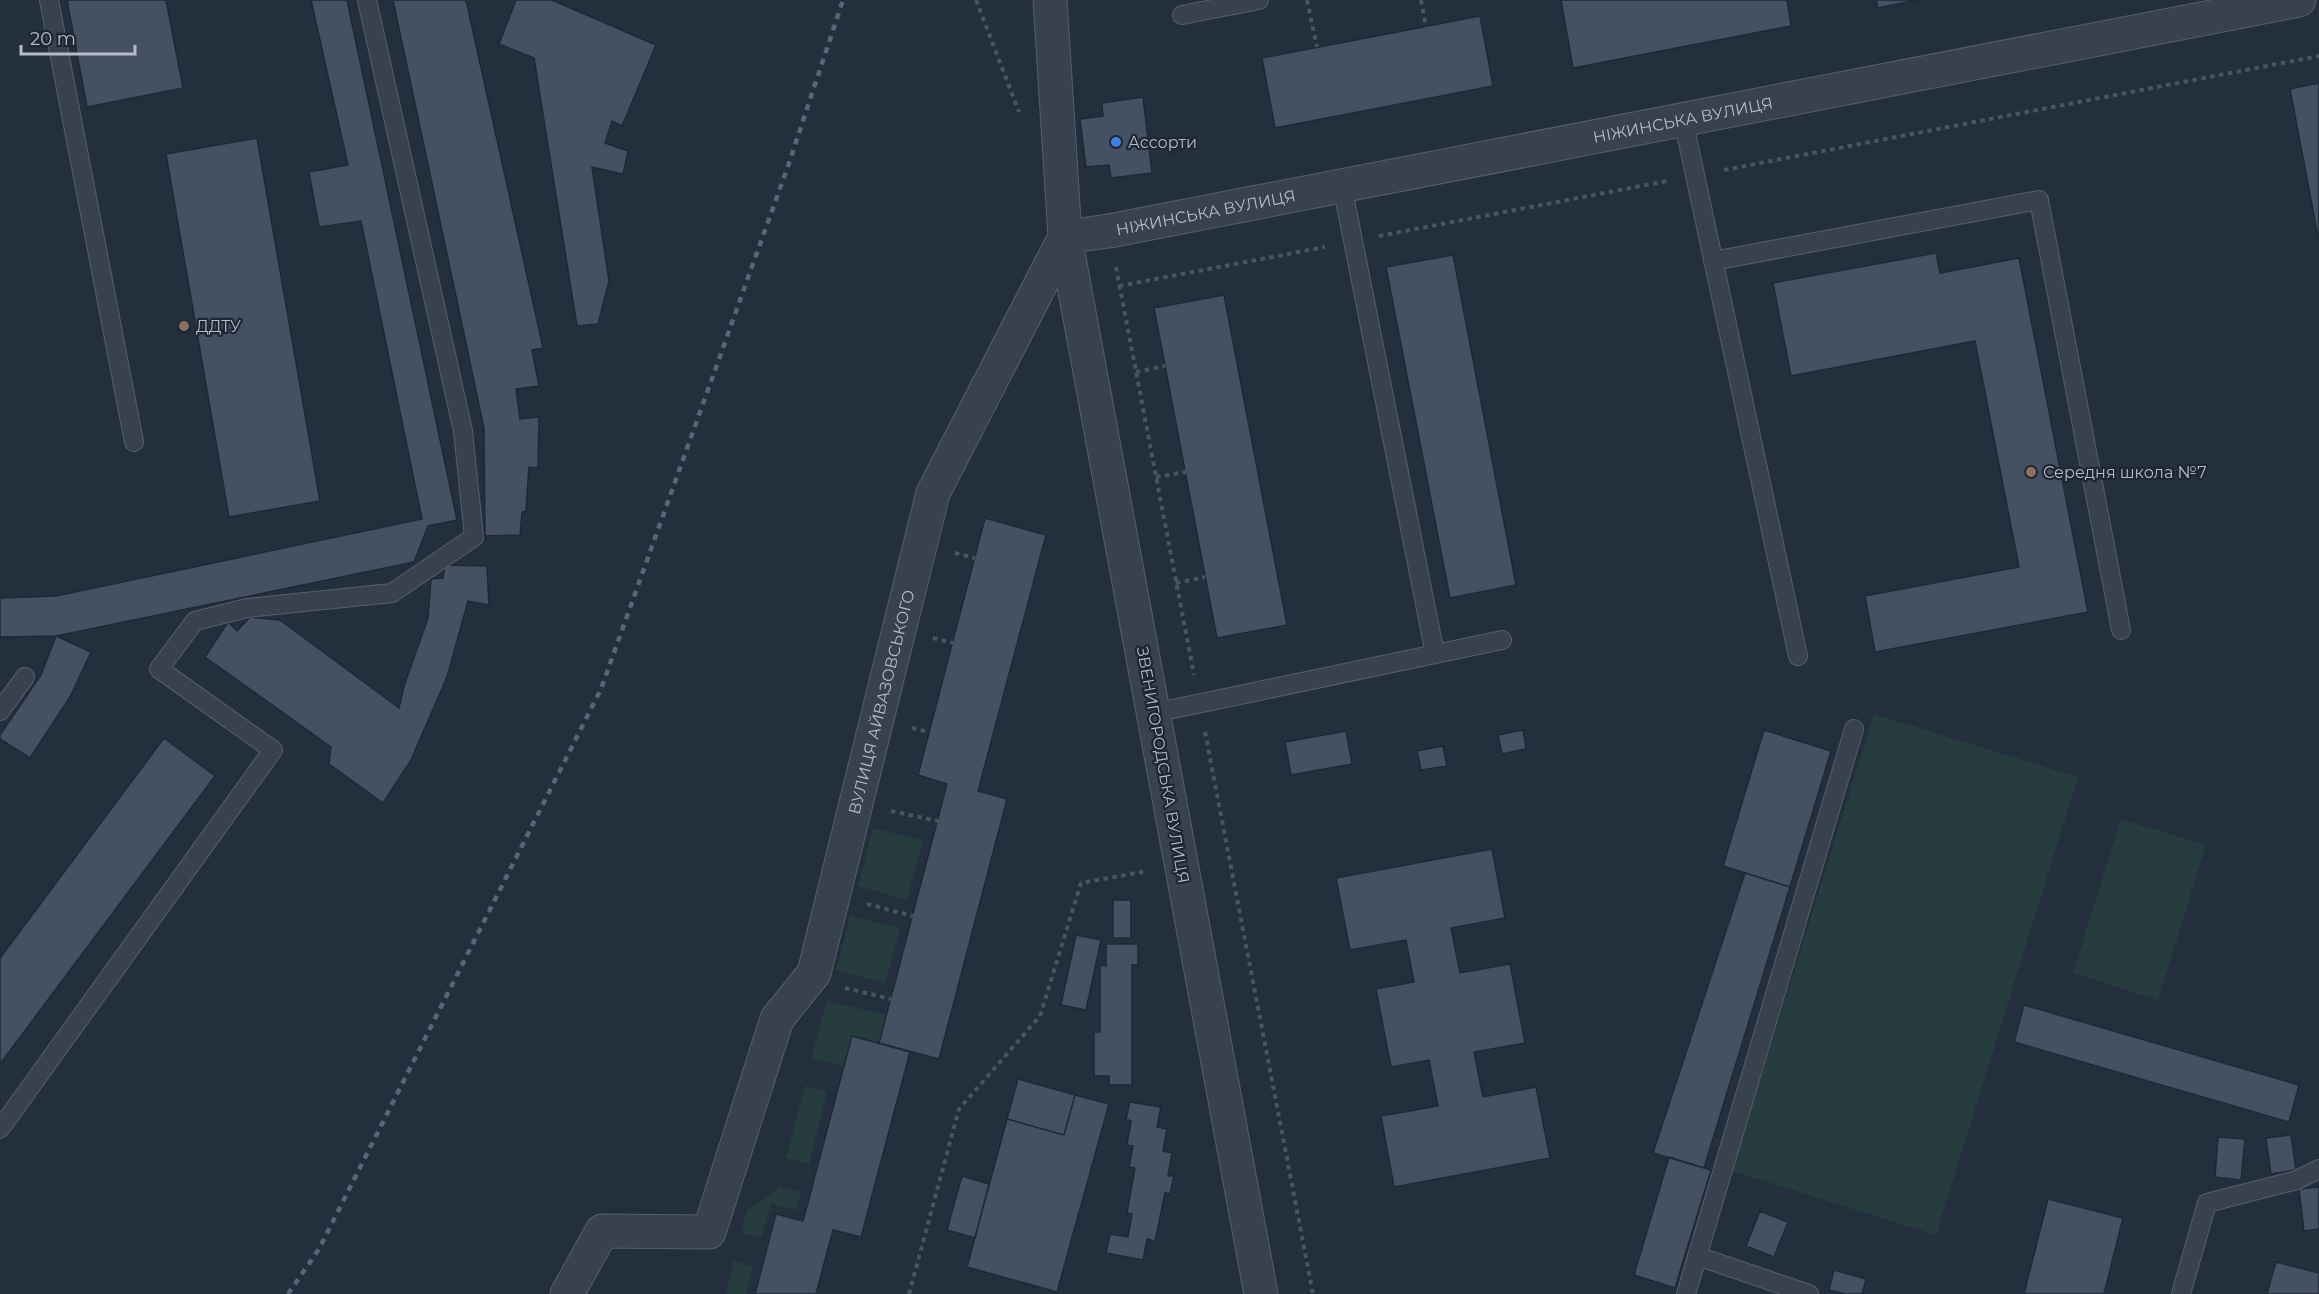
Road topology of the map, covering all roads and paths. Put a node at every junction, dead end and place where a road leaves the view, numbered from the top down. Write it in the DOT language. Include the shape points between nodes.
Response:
graph roads {
  1 [pos="49,0"];
  2 [pos="367,0"];
  3 [pos="1050,0"];
  4 [pos="1259,0"];
  5 [pos="1307,0"];
  6 [pos="1421,0"];
  7 [pos="2299,0"];
  8 [pos="1182,15"];
  9 [pos="1426,27"];
  10 [pos="1317,47"];
  11 [pos="1683,119"];
  12 [pos="1342,185"];
  13 [pos="1109,231"];
  14 [pos="1065,237"];
  15 [pos="1713,261"];
  16 [pos="1165,366"];
  17 [pos="1136,372"];
  18 [pos="134,442"];
  19 [pos="1186,472"];
  20 [pos="1156,477"];
  21 [pos="1205,577"];
  22 [pos="1176,583"];
  23 [pos="2121,630"];
  24 [pos="1502,640"];
  25 [pos="1435,654"];
  26 [pos="1798,656"];
  27 [pos="25,677"];
  28 [pos="1200,703"];
  29 [pos="0,711"];
  30 [pos="1154,713"];
  31 [pos="1854,729"];
  32 [pos="856,804"];
  33 [pos="938,821"];
  34 [pos="1181,865"];
  35 [pos="834,895"];
  36 [pos="913,916"];
  37 [pos="809,979"];
  38 [pos="891,999"];
  39 [pos="0,1129"];
  40 [pos="2319,1169"];
  41 [pos="1697,1256"];
  42 [pos="567,1294"];
  43 [pos="909,1294"];
  44 [pos="1261,1294"];
  45 [pos="1313,1294"];
  46 [pos="1686,1294"];
  47 [pos="1809,1294"];
  48 [pos="2181,1294"];
  1 -- 18 [label="lane"];
  2 -- 39 [label="lane" via="463,432 474,537 392,592 247,608 195,621 159,669 273,750"];
  3 -- 14 [label="street"];
  4 -- 8 [label="lane"];
  5 -- 10 [label="path"];
  6 -- 9 [label="path"];
  7 -- 11 [label="street, НІЖИНСЬКА ВУЛИЦЯ"];
  11 -- 12 [label="street, НІЖИНСЬКА ВУЛИЦЯ"];
  11 -- 15 [label="lane"];
  12 -- 13 [label="street, НІЖИНСЬКА ВУЛИЦЯ"];
  12 -- 25 [label="lane"];
  13 -- 14 [label="street, НІЖИНСЬКА ВУЛИЦЯ"];
  13 -- 17 [label="path"];
  14 -- 30 [label="street, ЗВЕНИГОРОДСЬКА ВУЛИЦЯ"];
  14 -- 32 [label="street, ВУЛИЦЯ АЙВАЗОВСЬКОГО" via="933,493"];
  15 -- 23 [label="lane" via="2039,200"];
  15 -- 26 [label="lane"];
  16 -- 17 [label="path"];
  17 -- 20 [label="path"];
  19 -- 20 [label="path"];
  20 -- 22 [label="path"];
  21 -- 22 [label="path"];
  22 -- 28 [label="path"];
  24 -- 25 [label="lane"];
  25 -- 28 [label="lane"];
  27 -- 29 [label="lane"];
  28 -- 30 [label="lane"];
  28 -- 45 [label="path"];
  30 -- 34 [label="street, ЗВЕНИГОРОДСЬКА ВУЛИЦЯ"];
  31 -- 41 [label="lane"];
  32 -- 33 [label="path"];
  32 -- 35 [label="street, ВУЛИЦЯ АЙВАЗОВСЬКОГО"];
  34 -- 43 [label="path" via="1081,883 1040,1016 959,1109"];
  34 -- 44 [label="street, ЗВЕНИГОРОДСЬКА ВУЛИЦЯ"];
  35 -- 36 [label="path"];
  35 -- 37 [label="street, ВУЛИЦЯ АЙВАЗОВСЬКОГО" via="814,973"];
  37 -- 38 [label="path"];
  37 -- 42 [label="street, ВУЛИЦЯ АЙВАЗОВСЬКОГО" via="777,1019 708,1232 602,1231"];
  40 -- 48 [label="lane" via="2296,1180 2207,1203"];
  41 -- 46 [label="lane"];
  41 -- 47 [label="lane"];
}
